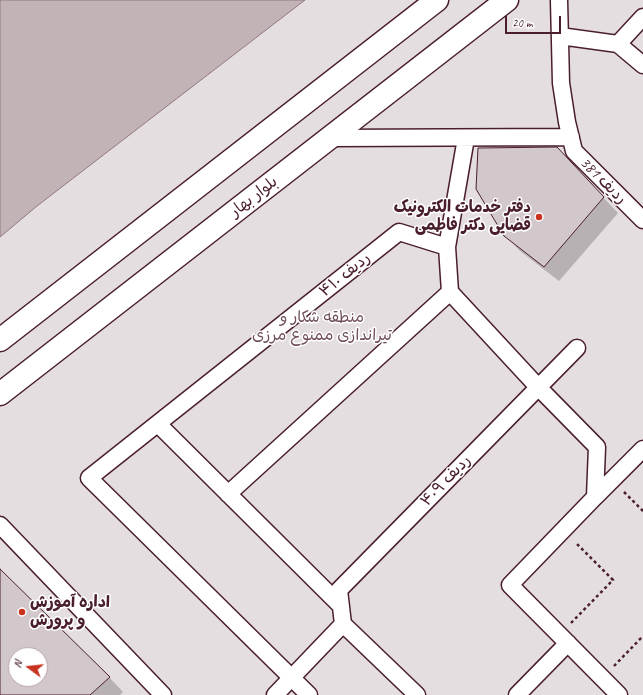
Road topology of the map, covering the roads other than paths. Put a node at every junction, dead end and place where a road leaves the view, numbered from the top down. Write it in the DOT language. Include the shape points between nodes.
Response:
graph roads {
  1 [pos="437,0"];
  2 [pos="507,0"];
  3 [pos="559,0"];
  4 [pos="643,17"];
  5 [pos="560,36"];
  6 [pos="618,44"];
  7 [pos="643,65"];
  8 [pos="570,137"];
  9 [pos="330,138"];
  10 [pos="466,138"];
  11 [pos="643,220"];
  12 [pos="447,247"];
  13 [pos="450,292"];
  14 [pos="0,340"];
  15 [pos="577,348"];
  16 [pos="538,387"];
  17 [pos="0,394"];
  18 [pos="158,424"];
  19 [pos="643,449"];
  20 [pos="228,494"];
  21 [pos="595,497"];
  22 [pos="0,526"];
  23 [pos="342,606"];
  24 [pos="343,624"];
  25 [pos="564,639"];
  26 [pos="291,678"];
  27 [pos="163,695"];
  28 [pos="275,695"];
  29 [pos="309,695"];
  30 [pos="417,695"];
  31 [pos="517,695"];
  32 [pos="619,695"];
  1 -- 14 [label="main road"];
  2 -- 9 [label="main road, بلوار بهار"];
  3 -- 5 [label="street, ردیف 381"];
  4 -- 6 [label="street"];
  5 -- 6 [label="street"];
  5 -- 8 [label="street, ردیف 381" via="561,83"];
  6 -- 7 [label="street"];
  8 -- 10 [label="street"];
  8 -- 11 [label="street, ردیف 381" via="574,151"];
  9 -- 10 [label="street"];
  9 -- 17 [label="main road, بلوار بهار"];
  10 -- 12 [label="street"];
  12 -- 13 [label="street"];
  12 -- 18 [label="street, ردیف ۴۱۰" via="399,232"];
  13 -- 16 [label="street"];
  13 -- 20 [label="street"];
  15 -- 16 [label="street, ردیف ۴۰۹"];
  16 -- 21 [label="street" via="597,447"];
  16 -- 23 [label="street, ردیف ۴۰۹" via="339,590"];
  18 -- 20 [label="street"];
  18 -- 26 [label="street" via="90,478"];
  19 -- 21 [label="street"];
  20 -- 23 [label="street"];
  21 -- 25 [label="street" via="510,585"];
  22 -- 27 [label="street"];
  23 -- 24 [label="street, ردیف ۴۰۹"];
  24 -- 26 [label="street"];
  24 -- 30 [label="street"];
  25 -- 31 [label="street"];
  25 -- 32 [label="street"];
  26 -- 28 [label="street"];
  26 -- 29 [label="street"];
}
